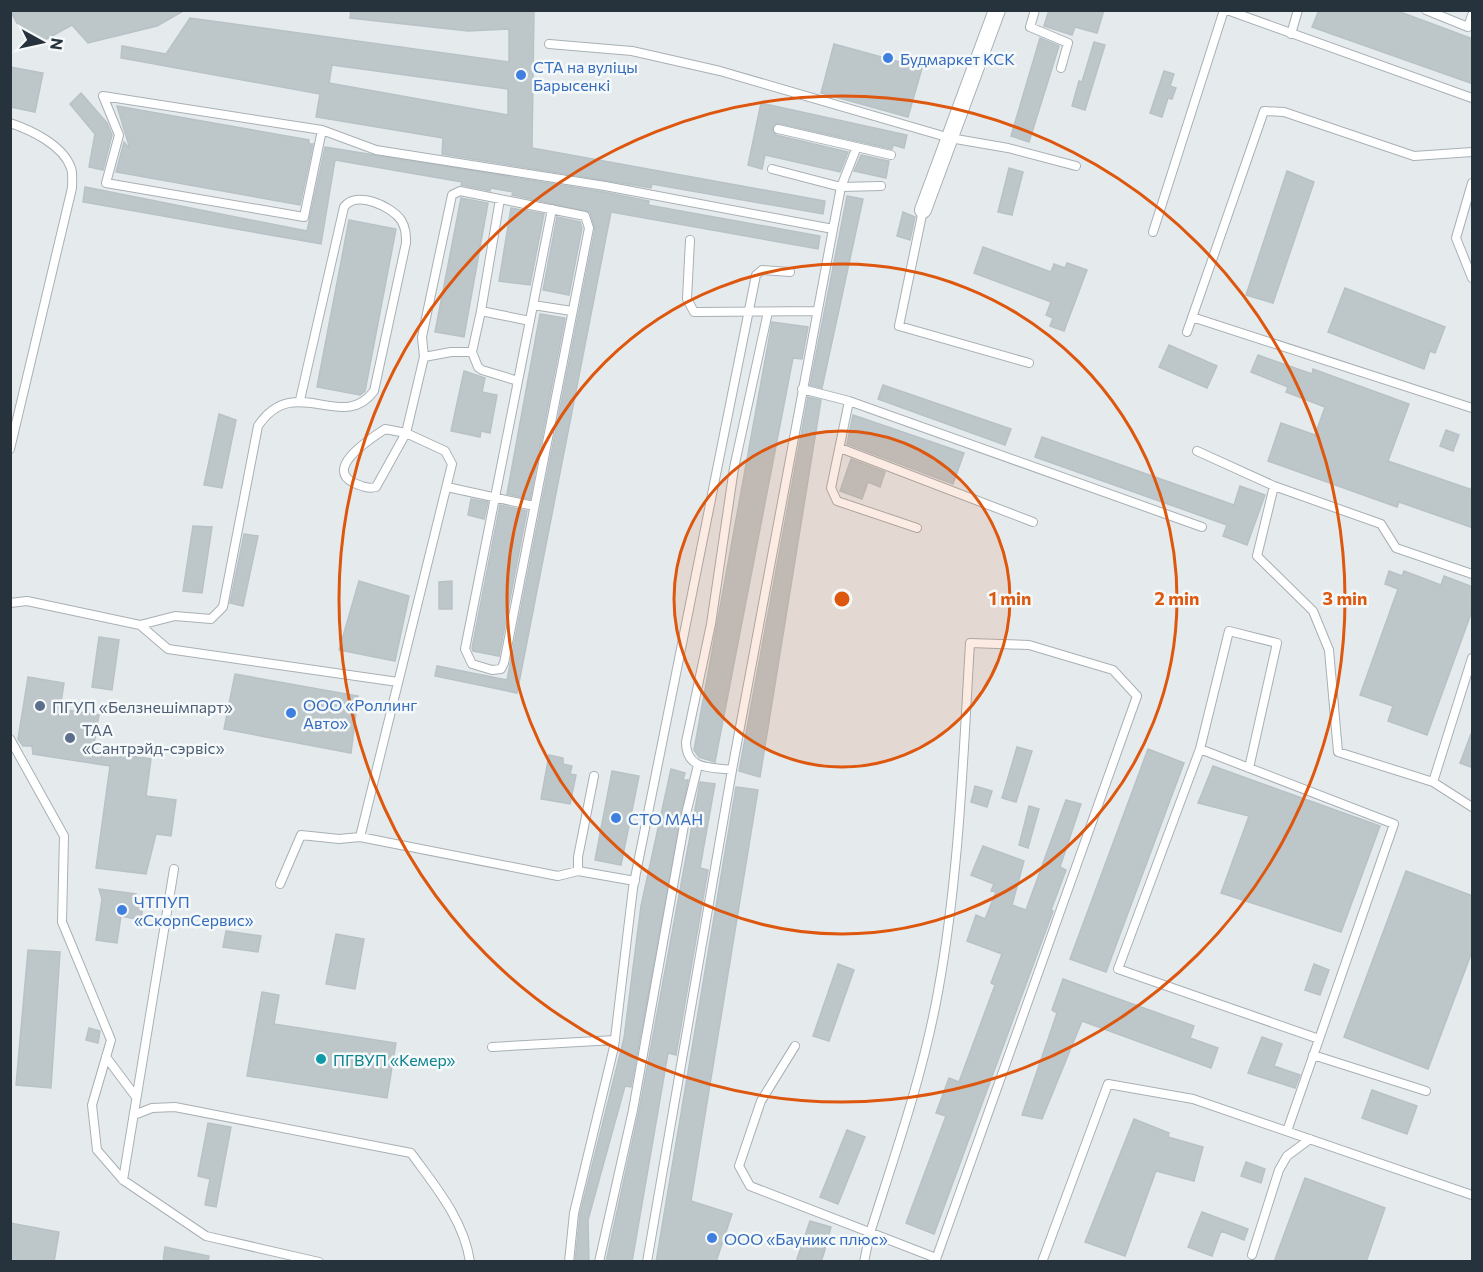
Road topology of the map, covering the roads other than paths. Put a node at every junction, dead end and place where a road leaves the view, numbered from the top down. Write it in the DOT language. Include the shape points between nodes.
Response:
graph roads {
  1 [pos="997,10"];
  2 [pos="1035,10"];
  3 [pos="1226,10"];
  4 [pos="1298,10"];
  5 [pos="1426,10"];
  6 [pos="1473,15"];
  7 [pos="1291,34"];
  8 [pos="549,44"];
  9 [pos="1060,68"];
  10 [pos="1473,98"];
  11 [pos="10,123"];
  12 [pos="778,129"];
  13 [pos="322,130"];
  14 [pos="950,138"];
  15 [pos="856,149"];
  16 [pos="1473,153"];
  17 [pos="891,155"];
  18 [pos="1076,166"];
  19 [pos="772,169"];
  20 [pos="1473,183"];
  21 [pos="881,186"];
  22 [pos="841,187"];
  23 [pos="500,199"];
  24 [pos="552,209"];
  25 [pos="923,210"];
  26 [pos="833,229"];
  27 [pos="1153,232"];
  28 [pos="690,240"];
  29 [pos="790,272"];
  30 [pos="1473,278"];
  31 [pos="533,305"];
  32 [pos="481,311"];
  33 [pos="572,311"];
  34 [pos="817,311"];
  35 [pos="749,312"];
  36 [pos="768,312"];
  37 [pos="1192,317"];
  38 [pos="530,321"];
  39 [pos="1186,332"];
  40 [pos="472,352"];
  41 [pos="424,357"];
  42 [pos="1029,363"];
  43 [pos="518,381"];
  44 [pos="802,389"];
  45 [pos="300,400"];
  46 [pos="849,401"];
  47 [pos="1473,408"];
  48 [pos="406,433"];
  49 [pos="840,448"];
  50 [pos="10,449"];
  51 [pos="1197,451"];
  52 [pos="1274,486"];
  53 [pos="447,487"];
  54 [pos="497,498"];
  55 [pos="534,506"];
  56 [pos="1033,522"];
  57 [pos="1202,527"];
  58 [pos="916,528"];
  59 [pos="1473,574"];
  60 [pos="10,603"];
  61 [pos="140,625"];
  62 [pos="1473,658"];
  63 [pos="398,682"];
  64 [pos="10,739"];
  65 [pos="1200,749"];
  66 [pos="698,765"];
  67 [pos="1249,768"];
  68 [pos="732,770"];
  69 [pos="594,776"];
  70 [pos="1432,782"];
  71 [pos="1473,807"];
  72 [pos="360,837"];
  73 [pos="174,869"];
  74 [pos="578,871"];
  75 [pos="635,881"];
  76 [pos="280,884"];
  77 [pos="1319,1039"];
  78 [pos="615,1040"];
  79 [pos="795,1046"];
  80 [pos="492,1047"];
  81 [pos="1313,1055"];
  82 [pos="106,1057"];
  83 [pos="1426,1090"];
  84 [pos="136,1098"];
  85 [pos="134,1115"];
  86 [pos="1287,1131"];
  87 [pos="1310,1139"];
  88 [pos="123,1180"];
  89 [pos="1473,1196"];
  90 [pos="870,1233"];
  91 [pos="1252,1255"];
  92 [pos="935,1260"];
  93 [pos="319,1262"];
  94 [pos="470,1262"];
  95 [pos="569,1262"];
  96 [pos="599,1262"];
  97 [pos="647,1262"];
  98 [pos="864,1262"];
  99 [pos="1042,1262"];
  1 -- 14 [label="street"];
  2 -- 9 [label="lane" via="1030,27 1068,43"];
  3 -- 7 [label="lane"];
  3 -- 27 [label="lane"];
  4 -- 7 [label="lane"];
  5 -- 6 [label="lane" via="1468,27"];
  7 -- 10 [label="lane"];
  8 -- 14 [label="lane" via="632,51 720,71"];
  11 -- 50 [label="lane" via="35,131 57,150 72,168 72,188"];
  12 -- 15 [label="lane"];
  13 -- 13 [label="lane" via="103,96 119,135 106,183 304,218"];
  13 -- 26 [label="lane" via="376,150 605,186"];
  14 -- 18 [label="lane"];
  14 -- 25 [label="street"];
  15 -- 17 [label="lane"];
  15 -- 22 [label="lane"];
  16 -- 37 [label="lane" via="1414,156 1284,112 1264,111"];
  19 -- 22 [label="lane"];
  20 -- 30 [label="lane" via="1456,238"];
  21 -- 22 [label="lane"];
  22 -- 26 [label="lane"];
  23 -- 24 [label="lane"];
  23 -- 32 [label="lane"];
  23 -- 41 [label="lane" via="460,191 452,195 422,337"];
  24 -- 31 [label="lane"];
  24 -- 33 [label="lane" via="581,214 588,221"];
  25 -- 42 [label="lane" via="899,326"];
  26 -- 34 [label="lane"];
  28 -- 35 [label="lane" via="689,306 700,313"];
  29 -- 35 [label="lane" via="758,271"];
  31 -- 33 [label="lane"];
  31 -- 38 [label="lane"];
  32 -- 38 [label="lane"];
  32 -- 40 [label="lane"];
  33 -- 55 [label="lane"];
  34 -- 36 [label="lane"];
  34 -- 44 [label="lane"];
  35 -- 36 [label="lane"];
  35 -- 75 [label="lane"];
  36 -- 66 [label="lane" via="734,468 711,624 686,742 688,758"];
  37 -- 39 [label="lane"];
  37 -- 47 [label="lane"];
  38 -- 43 [label="lane"];
  40 -- 41 [label="lane"];
  40 -- 43 [label="lane" via="478,368"];
  41 -- 48 [label="lane"];
  43 -- 54 [label="lane"];
  44 -- 46 [label="lane"];
  44 -- 68 [label="lane"];
  45 -- 45 [label="lane" via="344,207 358,197 366,199 398,216 406,230 374,391 368,400 347,408"];
  45 -- 61 [label="lane" via="267,413 258,426 223,607 211,620 175,616"];
  46 -- 49 [label="lane"];
  46 -- 57 [label="lane"];
  48 -- 48 [label="lane" via="385,429 367,441 345,465 348,480 362,487 376,487"];
  48 -- 53 [label="lane" via="450,457"];
  49 -- 56 [label="lane"];
  49 -- 58 [label="lane" via="831,488 837,501"];
  51 -- 52 [label="lane"];
  52 -- 59 [label="lane" via="1381,524 1396,548"];
  52 -- 70 [label="lane" via="1257,555 1313,611 1329,650 1338,752"];
  53 -- 54 [label="lane"];
  53 -- 63 [label="lane"];
  54 -- 55 [label="lane"];
  54 -- 55 [label="lane" via="465,649 472,664 492,670 501,669 504,663"];
  60 -- 61 [label="lane" via="27,602"];
  61 -- 63 [label="lane" via="168,649"];
  62 -- 70 [label="lane"];
  63 -- 72 [label="lane"];
  64 -- 82 [label="lane" via="64,836 62,922 111,1040"];
  65 -- 67 [label="lane"];
  65 -- 67 [label="lane" via="1229,631 1277,642"];
  65 -- 77 [label="lane" via="1118,969"];
  66 -- 68 [label="lane"];
  66 -- 96 [label="lane" via="633,1110"];
  67 -- 77 [label="lane" via="1394,824"];
  68 -- 97 [label="lane"];
  69 -- 74 [label="lane"];
  70 -- 71 [label="lane"];
  72 -- 74 [label="lane" via="558,876"];
  72 -- 76 [label="lane" via="301,835"];
  73 -- 84 [label="lane"];
  74 -- 75 [label="lane"];
  75 -- 78 [label="lane"];
  77 -- 81 [label="lane"];
  78 -- 80 [label="lane"];
  78 -- 95 [label="lane" via="574,1214"];
  79 -- 90 [label="lane" via="761,1101 739,1166 750,1186"];
  81 -- 83 [label="lane"];
  81 -- 86 [label="lane"];
  82 -- 84 [label="lane"];
  82 -- 88 [label="lane" via="92,1105 97,1150"];
  84 -- 85 [label="lane"];
  85 -- 88 [label="lane"];
  85 -- 94 [label="lane" via="152,1108 175,1107 411,1153 450,1208 467,1244"];
  86 -- 87 [label="lane"];
  86 -- 99 [label="lane" via="1193,1100 1108,1084"];
  87 -- 89 [label="lane"];
  87 -- 91 [label="lane" via="1287,1156"];
  88 -- 93 [label="lane" via="206,1236"];
  90 -- 92 [label="lane"];
  90 -- 92 [label="lane" via="922,1066 938,992 957,846 970,644 1029,645 1113,670 1137,696"];
  90 -- 98 [label="lane"];
}
